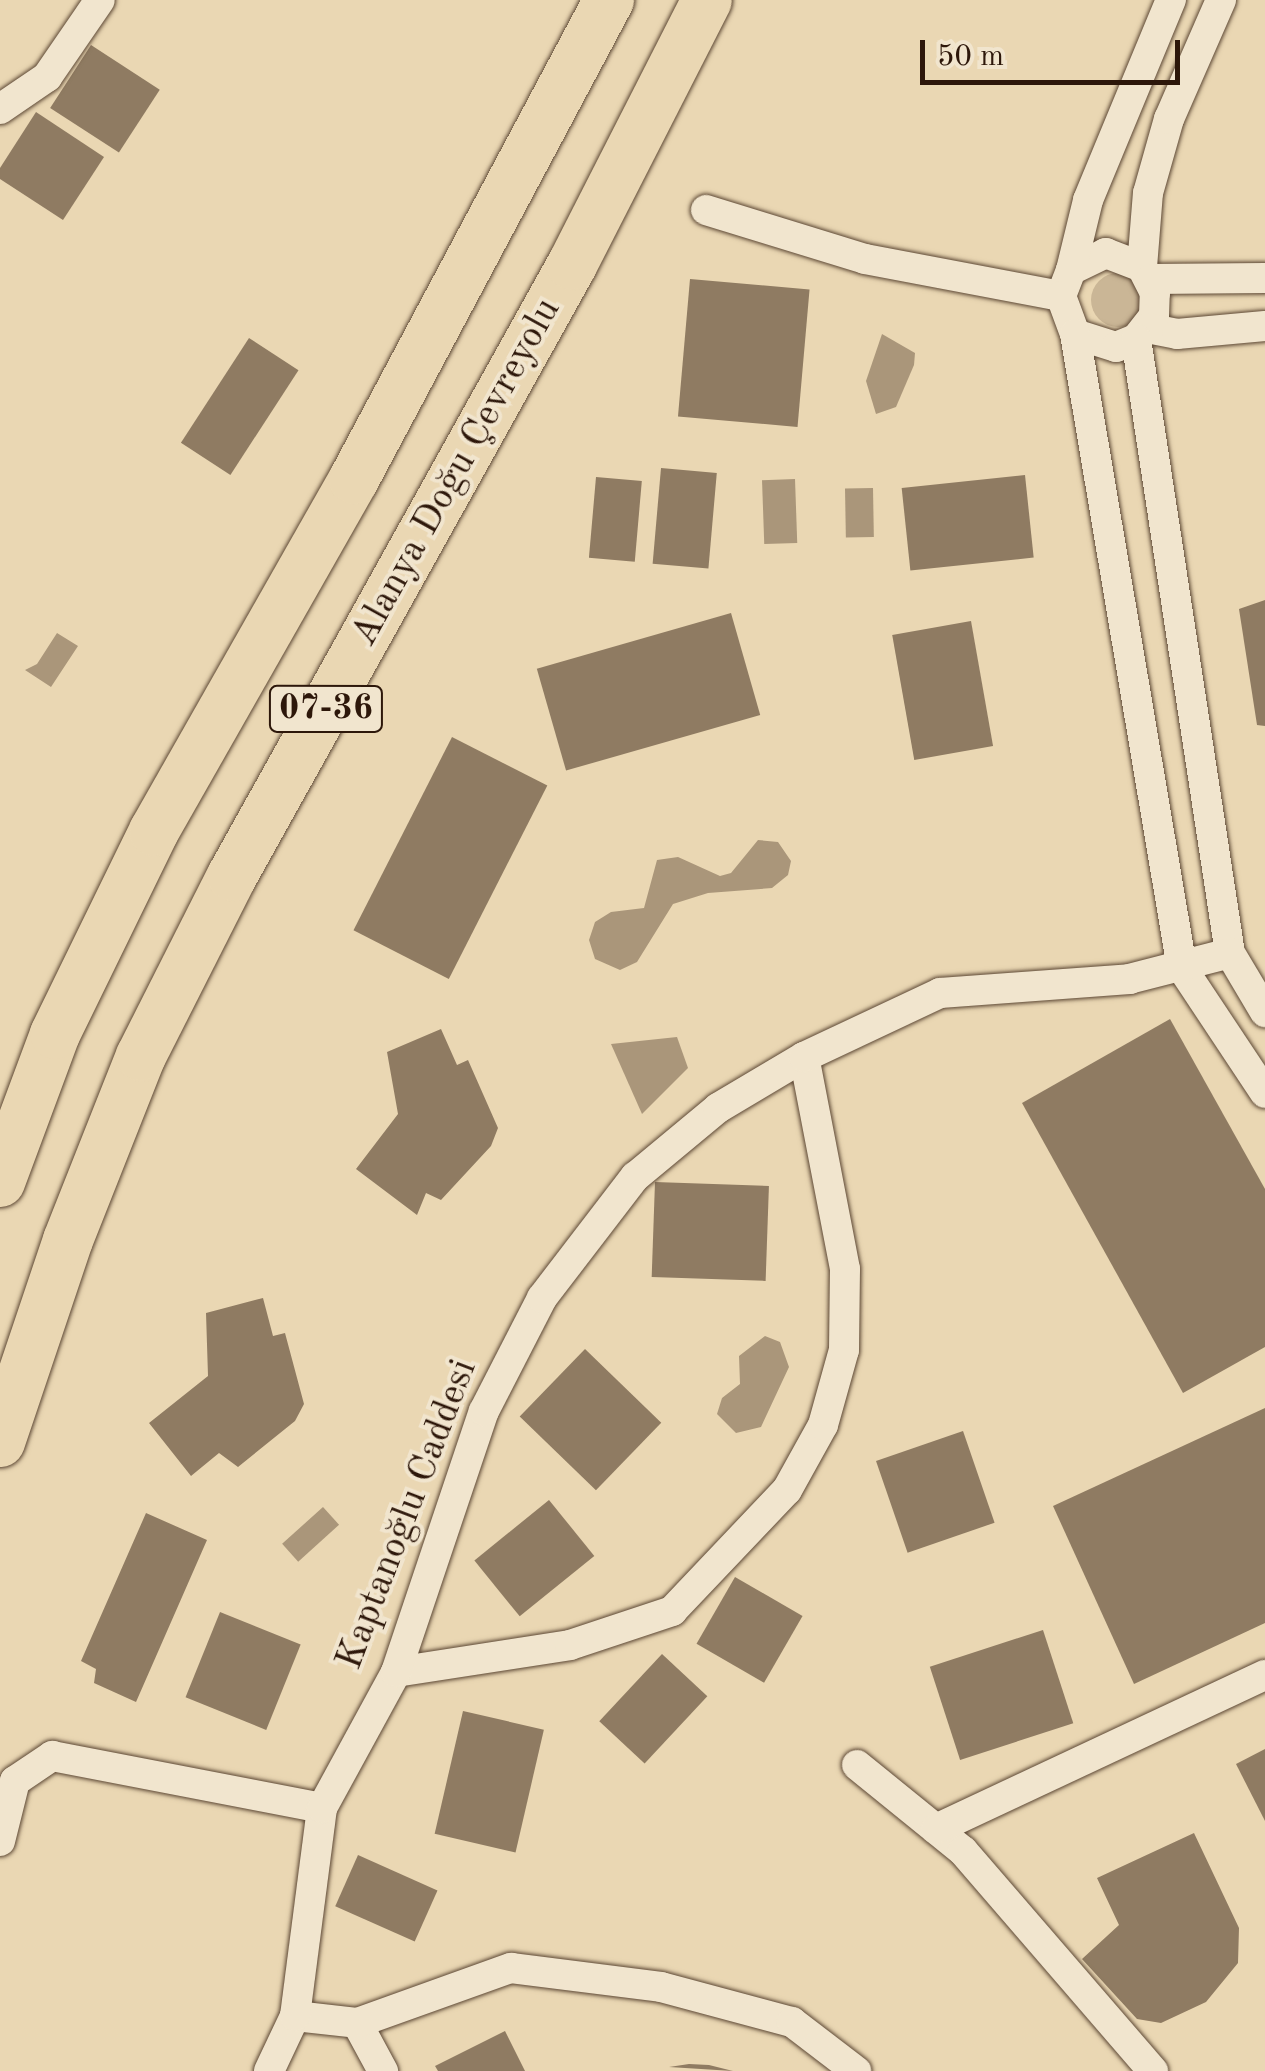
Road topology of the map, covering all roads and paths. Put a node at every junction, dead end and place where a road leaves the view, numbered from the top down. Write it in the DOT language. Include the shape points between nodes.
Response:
graph roads {
  1 [pos="100,0"];
  2 [pos="609,0"];
  3 [pos="707,0"];
  4 [pos="1171,0"];
  5 [pos="1221,0"];
  6 [pos="0,109"];
  7 [pos="706,210"];
  8 [pos="1146,273"];
  9 [pos="1265,278"];
  10 [pos="1066,283"];
  11 [pos="1265,326"];
  12 [pos="1142,333"];
  13 [pos="1075,334"];
  14 [pos="1230,953"];
  15 [pos="1182,968"];
  16 [pos="1265,1012"];
  17 [pos="804,1057"];
  18 [pos="1265,1094"];
  19 [pos="0,1182"];
  20 [pos="0,1442"];
  21 [pos="396,1672"];
  22 [pos="1265,1675"];
  23 [pos="857,1765"];
  24 [pos="322,1808"];
  25 [pos="936,1829"];
  26 [pos="0,1841"];
  27 [pos="295,2016"];
  28 [pos="356,2023"];
  29 [pos="268,2071"];
  30 [pos="382,2071"];
  31 [pos="856,2071"];
  32 [pos="1153,2071"];
  1 -- 6 [label="street" via="47,77"];
  2 -- 19 [label="highway, 07-36" via="354,478 154,832 55,1034"];
  3 -- 20 [label="highway, Alanya Doğu Çevreyolu / 07-36" via="572,265 232,876 141,1056 68,1240"];
  4 -- 10 [label="street" via="1088,200"];
  5 -- 8 [label="street" via="1156,163"];
  7 -- 10 [label="street" via="865,259"];
  8 -- 9 [label="street"];
  8 -- 10 [label="street" via="1106,253"];
  8 -- 12 [label="street" via="1155,308"];
  10 -- 13 [label="street"];
  11 -- 12 [label="street"];
  12 -- 13 [label="street" via="1102,347"];
  12 -- 14 [label="street"];
  13 -- 15 [label="street"];
  14 -- 15 [label="street, Kaptanoğlu Caddesi"];
  14 -- 16 [label="street"];
  15 -- 17 [label="street, Kaptanoğlu Caddesi" via="1129,979 940,993"];
  15 -- 18 [label="street"];
  17 -- 21 [label="street, Kaptanoğlu Caddesi" via="718,1108 635,1177 542,1298 484,1410"];
  17 -- 21 [label="street" via="845,1269 844,1350 823,1424 787,1490 672,1611 570,1646"];
  21 -- 24 [label="street, Kaptanoğlu Caddesi"];
  22 -- 25 [label="street"];
  23 -- 25 [label="street"];
  24 -- 26 [label="street" via="52,1756 15,1781"];
  24 -- 27 [label="street, Kaptanoğlu Caddesi"];
  25 -- 32 [label="street"];
  27 -- 28 [label="street"];
  27 -- 29 [label="street, Kaptanoğlu Caddesi"];
  28 -- 30 [label="street"];
  28 -- 31 [label="street" via="512,1968 661,1987 792,2022"];
}
